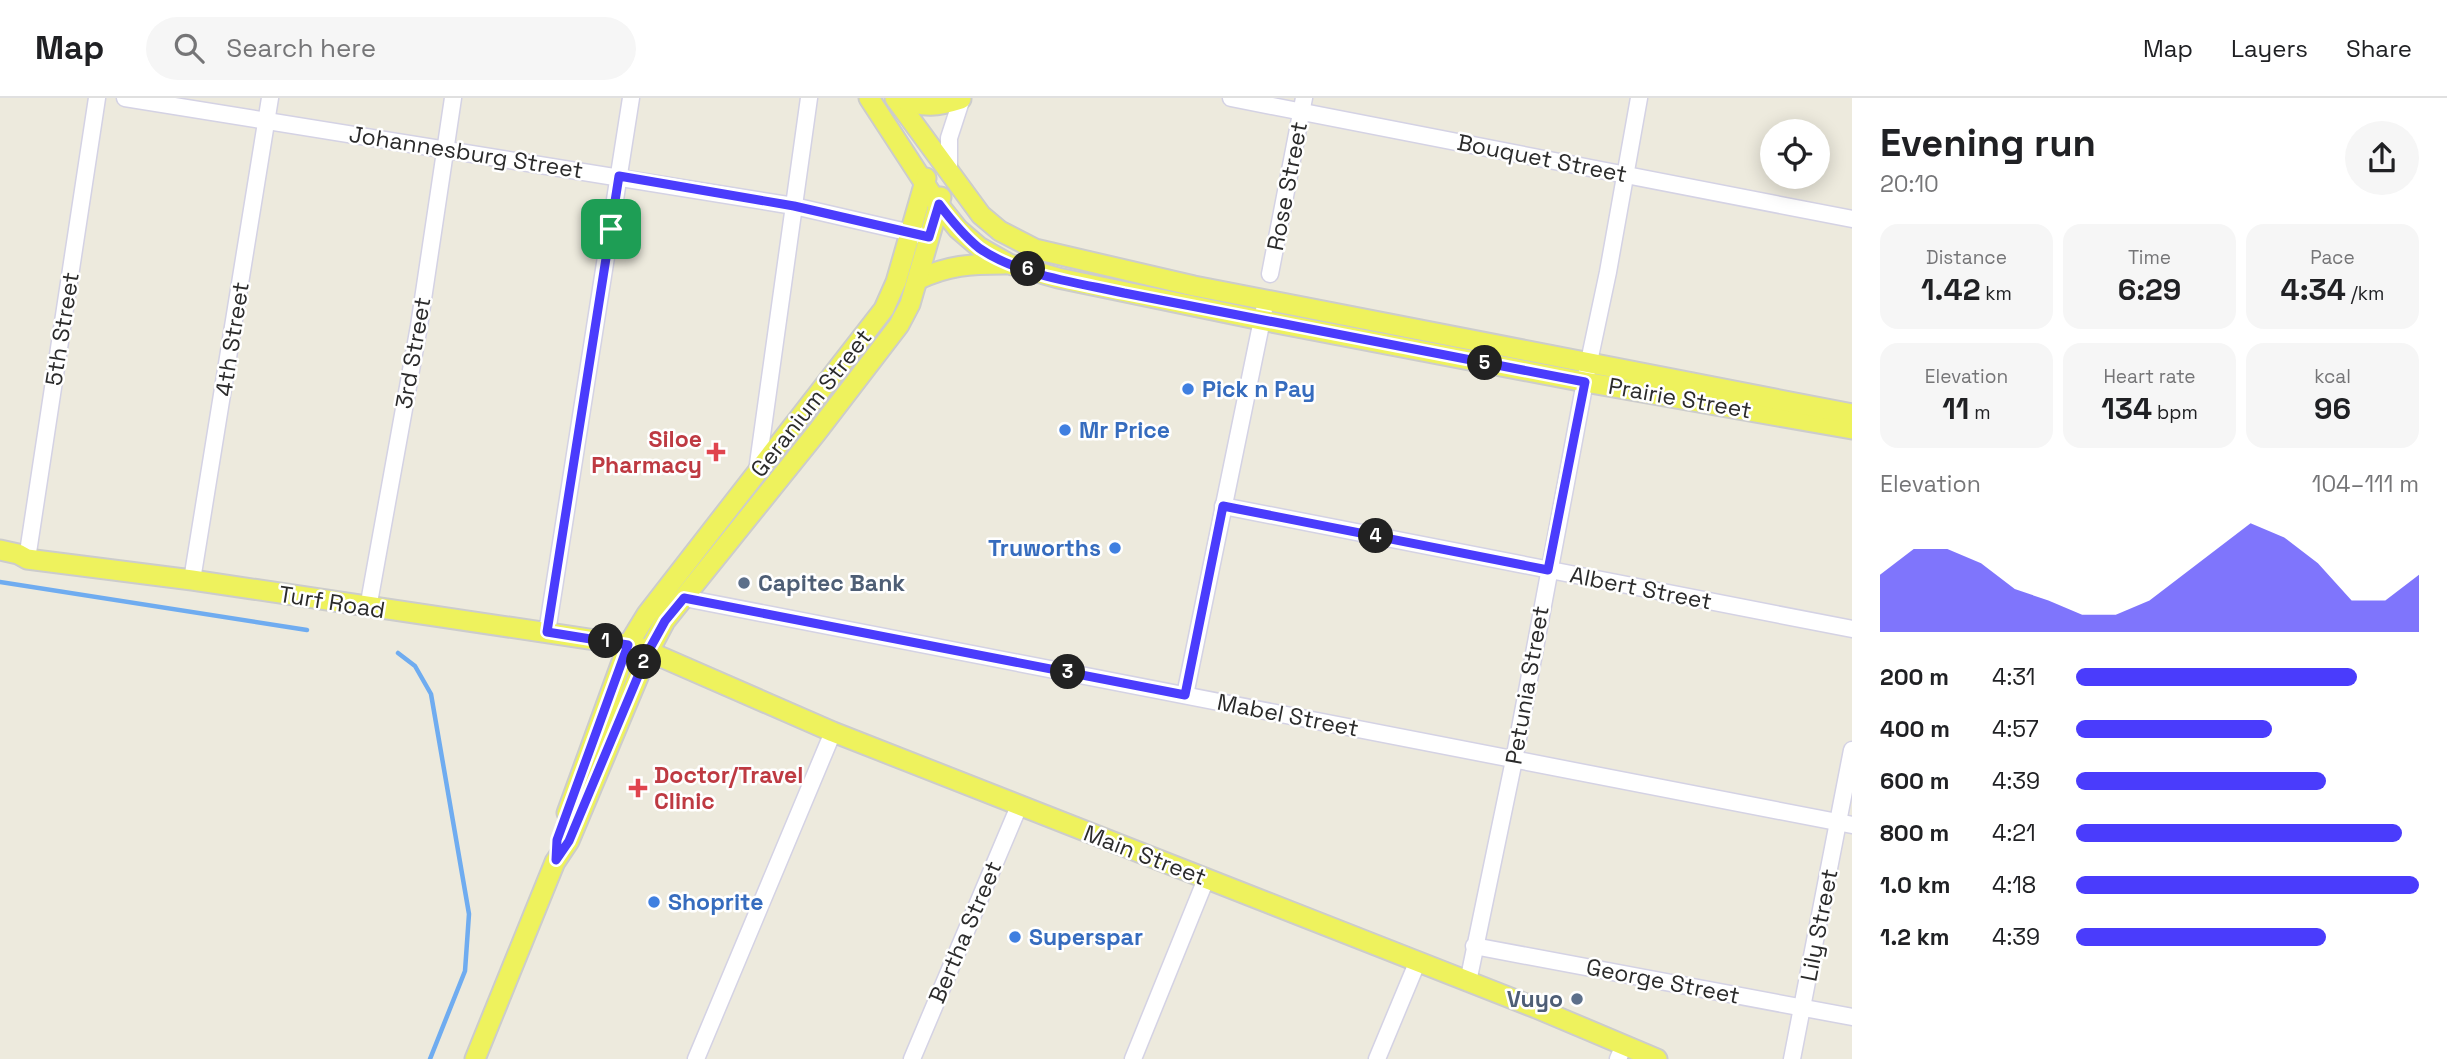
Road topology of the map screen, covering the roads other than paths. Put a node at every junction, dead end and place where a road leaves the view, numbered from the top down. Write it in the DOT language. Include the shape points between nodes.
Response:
graph roads {
  1 [pos="97,98"];
  2 [pos="125,98"];
  3 [pos="270,98"];
  4 [pos="453,98"];
  5 [pos="631,98"];
  6 [pos="810,98"];
  7 [pos="869,98"];
  8 [pos="895,98"];
  9 [pos="901,98"];
  10 [pos="1231,98"];
  11 [pos="1639,98"];
  12 [pos="962,99"];
  13 [pos="1303,104"];
  14 [pos="267,121"];
  15 [pos="949,138"];
  16 [pos="446,149"];
  17 [pos="934,153"];
  18 [pos="948,173"];
  19 [pos="1625,175"];
  20 [pos="619,176"];
  21 [pos="924,183"];
  22 [pos="939,204"];
  23 [pos="794,206"];
  24 [pos="1852,219"];
  25 [pos="920,235"];
  26 [pos="1009,264"];
  27 [pos="1270,274"];
  28 [pos="917,281"];
  29 [pos="1264,310"];
  30 [pos="1587,373"];
  31 [pos="1852,414"];
  32 [pos="1852,429"];
  33 [pos="757,471"];
  34 [pos="1223,506"];
  35 [pos="0,550"];
  36 [pos="27,559"];
  37 [pos="0,561"];
  38 [pos="1548,570"];
  39 [pos="192,580"];
  40 [pos="684,598"];
  41 [pos="368,608"];
  42 [pos="1852,629"];
  43 [pos="547,632"];
  44 [pos="638,647"];
  45 [pos="1185,695"];
  46 [pos="833,732"];
  47 [pos="1852,750"];
  48 [pos="1514,760"];
  49 [pos="1019,806"];
  50 [pos="1845,824"];
  51 [pos="1206,879"];
  52 [pos="1474,946"];
  53 [pos="1417,963"];
  54 [pos="1468,982"];
  55 [pos="1803,1007"];
  56 [pos="1852,1017"];
  57 [pos="1621,1052"];
  58 [pos="475,1059"];
  59 [pos="696,1059"];
  60 [pos="912,1059"];
  61 [pos="1133,1059"];
  62 [pos="1377,1059"];
  63 [pos="1657,1059"];
  64 [pos="1792,1059"];
  1 -- 36 [label="street, 5th Street"];
  2 -- 14 [label="street, Johannesburg Street"];
  3 -- 14 [label="street, 4th Street"];
  4 -- 16 [label="street, 3rd Street"];
  5 -- 20 [label="street"];
  6 -- 23 [label="street"];
  7 -- 21 [label="main road, Prairie Street"];
  8 -- 17 [label="main road, Prairie Street"];
  9 -- 12 [label="main road" via="932,106"];
  10 -- 13 [label="street, Bouquet Street"];
  11 -- 19 [label="street, Petunia Street"];
  12 -- 15 [label="street, Geranium Street"];
  13 -- 19 [label="street, Bouquet Street"];
  13 -- 27 [label="street, Rose Street"];
  14 -- 16 [label="street, Johannesburg Street"];
  14 -- 39 [label="street, 4th Street"];
  15 -- 17 [label="street, Geranium Street"];
  15 -- 18 [label="street, Geranium Street"];
  16 -- 20 [label="street, Johannesburg Street"];
  16 -- 41 [label="street, 3rd Street"];
  17 -- 18 [label="main road, Prairie Street"];
  17 -- 21 [label="main road, Geranium Street"];
  18 -- 22 [label="main road, Geranium Street"];
  18 -- 29 [label="main road, Prairie Street" via="981,215 1000,231 1035,248"];
  19 -- 24 [label="street, Bouquet Street"];
  19 -- 30 [label="street, Petunia Street"];
  20 -- 23 [label="street, Johannesburg Street"];
  20 -- 43 [label="street"];
  21 -- 22 [label="main road, Prairie Street"];
  21 -- 25 [label="main road, Geranium Street"];
  22 -- 25 [label="main road, Geranium Street"];
  22 -- 26 [label="main road, Prairie Street" via="965,236"];
  23 -- 25 [label="street, Johannesburg Street"];
  23 -- 33 [label="street"];
  25 -- 28 [label="main road, Geranium Street"];
  25 -- 33 [label="main road, Geranium Street" via="884,309"];
  26 -- 28 [label="main road" via="953,266"];
  26 -- 29 [label="main road, Prairie Street" via="1111,290"];
  28 -- 40 [label="main road, Geranium Street" via="905,313 884,347"];
  29 -- 30 [label="main road, Prairie Street"];
  29 -- 34 [label="street"];
  30 -- 31 [label="main road, Prairie Street"];
  30 -- 32 [label="main road, Prairie Street"];
  30 -- 38 [label="street, Petunia Street"];
  33 -- 44 [label="main road, Geranium Street" via="647,614"];
  34 -- 38 [label="street, Albert Street"];
  34 -- 45 [label="street"];
  35 -- 36 [label="main road, Turf Road"];
  36 -- 37 [label="main road, Turf Road"];
  36 -- 39 [label="main road, Turf Road"];
  38 -- 42 [label="street, Albert Street"];
  38 -- 48 [label="street, Petunia Street"];
  39 -- 41 [label="main road, Turf Road"];
  40 -- 44 [label="main road, Geranium Street"];
  40 -- 45 [label="street, Mabel Street"];
  41 -- 43 [label="main road, Turf Road"];
  43 -- 44 [label="main road, Turf Road"];
  44 -- 46 [label="main road, Main Street"];
  44 -- 58 [label="main road" via="569,841 556,860"];
  45 -- 48 [label="street, Mabel Street"];
  46 -- 49 [label="main road, Main Street"];
  46 -- 59 [label="street"];
  47 -- 50 [label="street, Lily Street"];
  48 -- 50 [label="street, Mabel Street"];
  48 -- 52 [label="street, Petunia Street"];
  49 -- 51 [label="main road, Main Street"];
  49 -- 60 [label="street, Bertha Street"];
  50 -- 55 [label="street, Lily Street"];
  51 -- 53 [label="main road, Main Street"];
  51 -- 61 [label="street"];
  52 -- 54 [label="street, Petunia Street"];
  52 -- 55 [label="street, George Street"];
  53 -- 54 [label="main road, Main Street"];
  53 -- 62 [label="street"];
  54 -- 57 [label="main road, Main Street"];
  55 -- 56 [label="street, George Street"];
  55 -- 64 [label="street, Lily Street"];
  57 -- 63 [label="main road, Main Street"];
}
